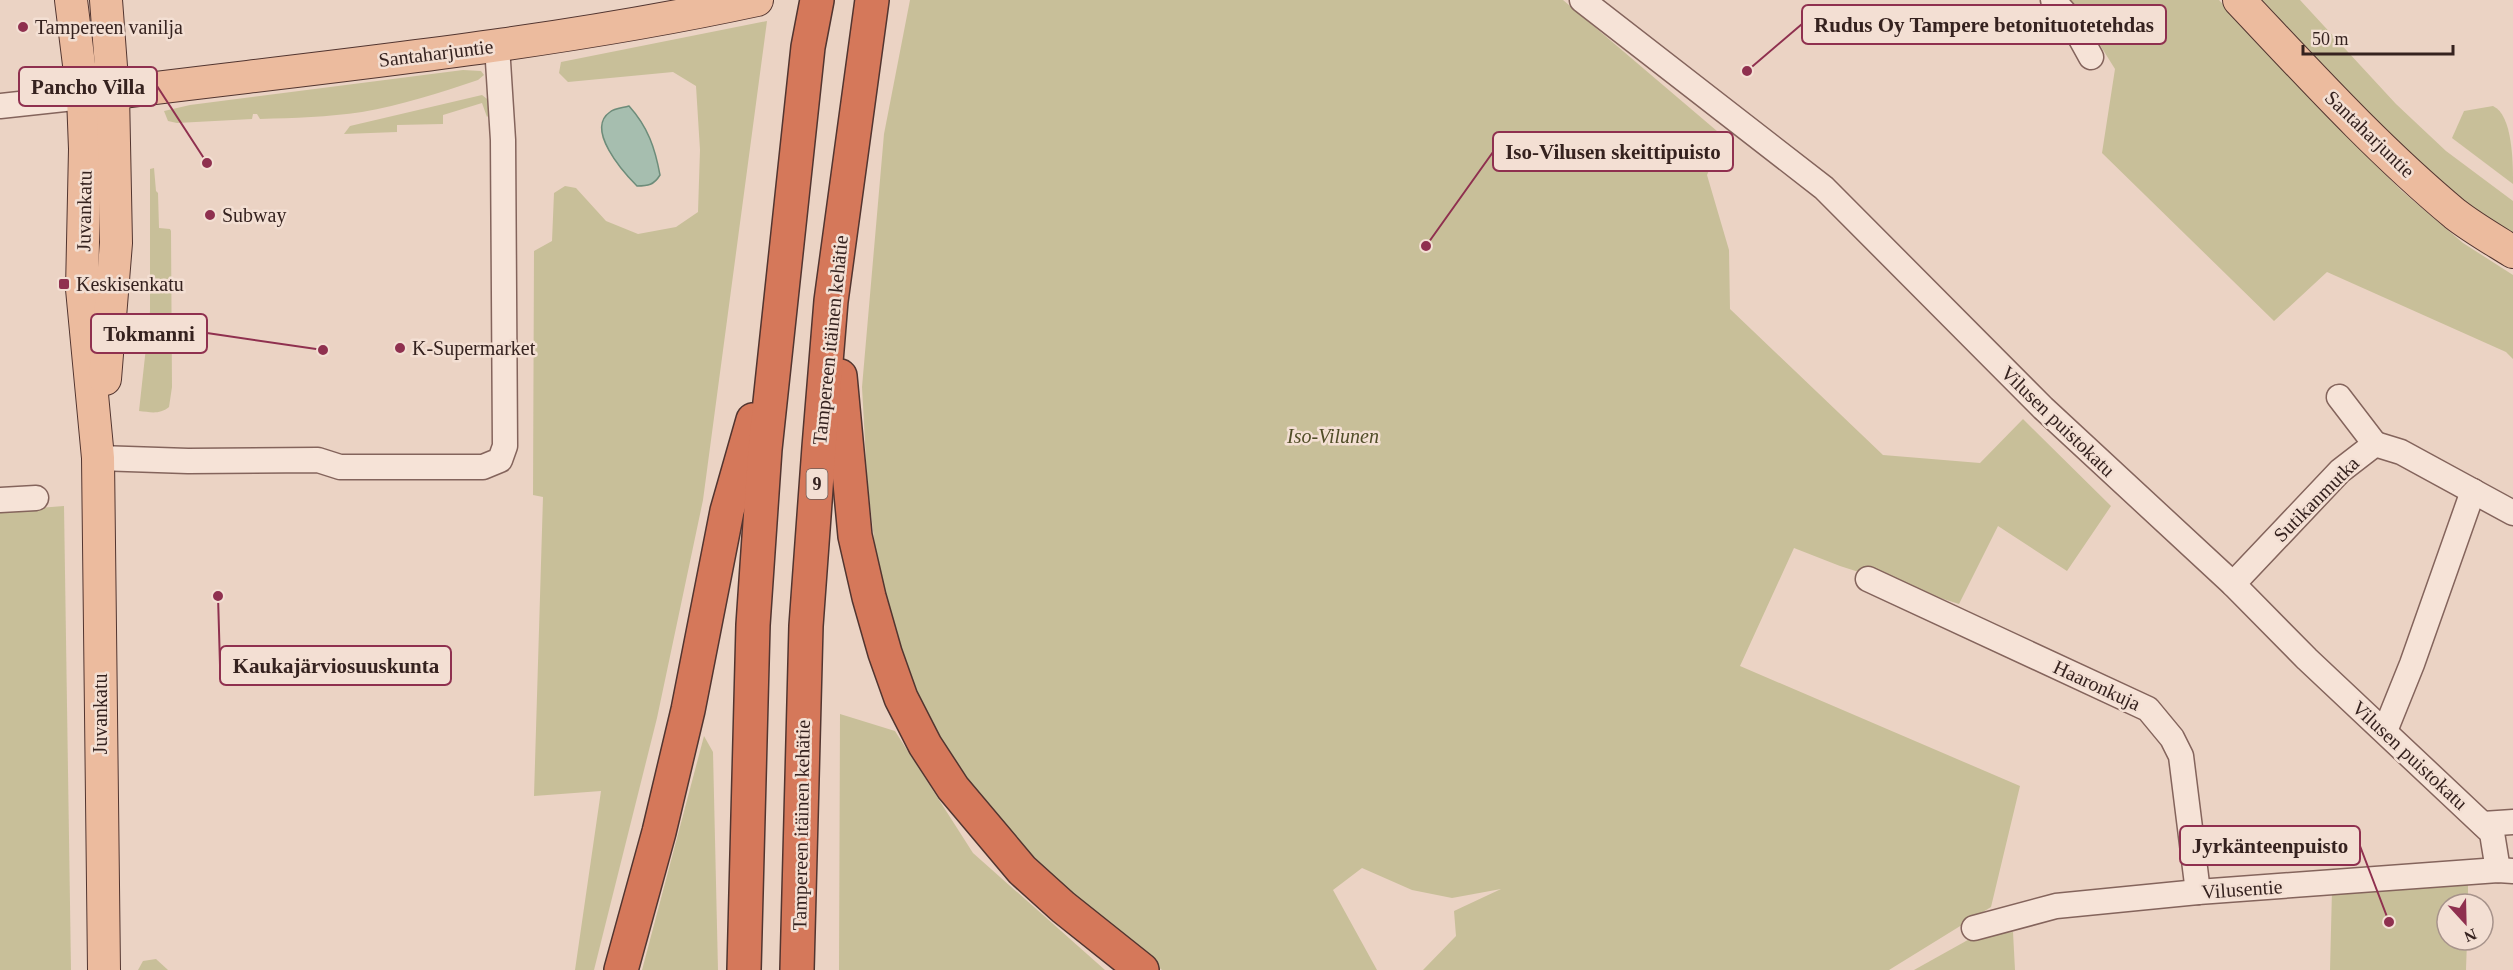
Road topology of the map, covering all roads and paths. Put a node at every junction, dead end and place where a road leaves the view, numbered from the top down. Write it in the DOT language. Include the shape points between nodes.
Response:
graph roads {
  1 [pos="71,0"];
  2 [pos="106,0"];
  3 [pos="817,0"];
  4 [pos="872,0"];
  5 [pos="1582,0"];
  6 [pos="2053,0"];
  7 [pos="2239,0"];
  8 [pos="744,3"];
  9 [pos="497,46"];
  10 [pos="2091,57"];
  11 [pos="98,95"];
  12 [pos="0,106"];
  13 [pos="2513,252"];
  14 [pos="831,302"];
  15 [pos="775,343"];
  16 [pos="2339,397"];
  17 [pos="2375,444"];
  18 [pos="98,458"];
  19 [pos="2473,491"];
  20 [pos="36,498"];
  21 [pos="0,500"];
  22 [pos="2513,513"];
  23 [pos="1868,579"];
  24 [pos="2233,584"];
  25 [pos="2385,731"];
  26 [pos="2513,822"];
  27 [pos="2483,824"];
  28 [pos="2505,871"];
  29 [pos="2198,892"];
  30 [pos="1974,928"];
  31 [pos="104,970"];
  32 [pos="621,970"];
  33 [pos="744,970"];
  34 [pos="797,970"];
  35 [pos="1142,970"];
  1 -- 11 [label="main road, Juvankatu"];
  2 -- 11 [label="main road, Juvankatu"];
  3 -- 15 [label="highway" via="808,46"];
  4 -- 14 [label="highway, Tampereen itäinen kehätie / 9"];
  5 -- 24 [label="street, Vilusen puistokatu" via="1824,188 2043,408"];
  6 -- 10 [label="street" via="2070,19"];
  7 -- 13 [label="main road, Santaharjuntie" via="2331,98 2408,171 2457,215"];
  8 -- 9 [label="main road, Santaharjuntie"];
  9 -- 11 [label="main road, Santaharjuntie"];
  9 -- 18 [label="street" via="503,140 504,446 500,459 483,467 340,467 318,460"];
  11 -- 12 [label="street"];
  11 -- 18 [label="main road, Juvankatu" via="116,243"];
  14 -- 34 [label="highway, Tampereen itäinen kehätie / 9" via="806,626"];
  14 -- 35 [label="highway" via="855,536 869,597 901,698 952,788 986,830 1055,900"];
  15 -- 32 [label="highway" via="727,511 688,710"];
  15 -- 33 [label="highway" via="753,625"];
  16 -- 17 [label="street"];
  17 -- 19 [label="street, Sutikanmutka" via="2401,452"];
  17 -- 24 [label="street, Sutikanmutka" via="2340,471"];
  18 -- 31 [label="main road, Juvankatu"];
  19 -- 22 [label="street, Sutikanmutka"];
  19 -- 25 [label="street"];
  20 -- 21 [label="street"];
  23 -- 29 [label="street, Haaronkuja" via="2148,709 2181,756"];
  24 -- 25 [label="street, Vilusen puistokatu"];
  25 -- 27 [label="street, Vilusen puistokatu"];
  26 -- 27 [label="street"];
  27 -- 28 [label="street, Vilusen puistokatu" via="2492,833"];
  28 -- 29 [label="street, Vilusentie"];
  29 -- 30 [label="street, Vilusentie" via="2056,906"];
}
